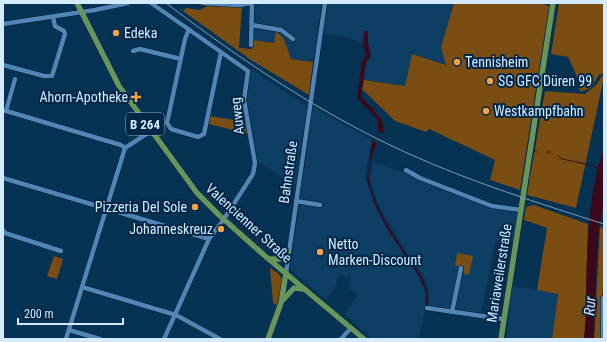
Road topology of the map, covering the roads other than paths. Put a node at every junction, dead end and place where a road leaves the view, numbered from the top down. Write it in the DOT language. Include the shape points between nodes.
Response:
graph roads {
  1 [pos="77,3"];
  2 [pos="128,3"];
  3 [pos="151,3"];
  4 [pos="203,3"];
  5 [pos="252,3"];
  6 [pos="552,3"];
  7 [pos="325,4"];
  8 [pos="82,12"];
  9 [pos="53,17"];
  10 [pos="3,24"];
  11 [pos="252,25"];
  12 [pos="189,29"];
  13 [pos="293,39"];
  14 [pos="251,45"];
  15 [pos="133,52"];
  16 [pos="221,52"];
  17 [pos="181,59"];
  18 [pos="3,64"];
  19 [pos="15,79"];
  20 [pos="4,111"];
  21 [pos="151,131"];
  22 [pos="125,148"];
  23 [pos="406,170"];
  24 [pos="3,178"];
  25 [pos="296,201"];
  26 [pos="320,205"];
  27 [pos="106,208"];
  28 [pos="521,210"];
  29 [pos="224,219"];
  30 [pos="4,233"];
  31 [pos="209,239"];
  32 [pos="60,251"];
  33 [pos="288,252"];
  34 [pos="268,259"];
  35 [pos="461,268"];
  36 [pos="286,274"];
  37 [pos="82,287"];
  38 [pos="305,289"];
  39 [pos="603,298"];
  40 [pos="281,303"];
  41 [pos="427,308"];
  42 [pos="452,312"];
  43 [pos="176,315"];
  44 [pos="503,319"];
  45 [pos="351,328"];
  46 [pos="69,330"];
  47 [pos="66,339"];
  48 [pos="100,339"];
  49 [pos="164,339"];
  50 [pos="218,339"];
  51 [pos="268,339"];
  52 [pos="341,339"];
  53 [pos="364,339"];
  54 [pos="501,339"];
  55 [pos="603,339"];
  1 -- 8 [label="main road, Valencienner Straße / B 264"];
  2 -- 8 [label="street"];
  3 -- 12 [label="street, Auweg"];
  4 -- 5 [label="street"];
  5 -- 11 [label="street"];
  6 -- 28 [label="main road, Mariaweilerstraße"];
  7 -- 25 [label="street, Bahnstraße"];
  8 -- 9 [label="street"];
  8 -- 21 [label="main road, Valencienner Straße / B 264" via="119,86"];
  9 -- 10 [label="street"];
  9 -- 18 [label="street" via="55,26 65,34 52,76"];
  11 -- 13 [label="street" via="281,30"];
  11 -- 14 [label="street"];
  12 -- 16 [label="street, Auweg"];
  12 -- 17 [label="street"];
  15 -- 17 [label="street" via="140,49"];
  16 -- 17 [label="street" via="205,132 200,136 171,129 167,125"];
  16 -- 29 [label="street, Auweg" via="248,71 244,100 254,163 253,174"];
  19 -- 20 [label="street"];
  20 -- 22 [label="street"];
  21 -- 22 [label="street"];
  21 -- 29 [label="main road, Valencienner Straße / B 264" via="197,193"];
  22 -- 27 [label="street"];
  23 -- 28 [label="street, Mariaweilerstraße" via="492,206"];
  24 -- 27 [label="street"];
  25 -- 26 [label="street"];
  25 -- 33 [label="street, Bahnstraße"];
  27 -- 31 [label="street"];
  27 -- 37 [label="street"];
  28 -- 44 [label="main road, Mariaweilerstraße"];
  29 -- 31 [label="street"];
  29 -- 34 [label="main road, Valencienner Straße / B 264"];
  30 -- 32 [label="street"];
  31 -- 43 [label="street"];
  33 -- 34 [label="main road" via="280,259"];
  33 -- 36 [label="street, Bahnstraße"];
  34 -- 36 [label="main road, Valencienner Straße / B 264"];
  35 -- 42 [label="street"];
  36 -- 38 [label="main road, Valencienner Straße / B 264"];
  36 -- 40 [label="main road, Bahnstraße"];
  37 -- 43 [label="street"];
  37 -- 46 [label="street"];
  38 -- 40 [label="main road" via="294,288"];
  38 -- 45 [label="main road, Valencienner Straße / B 264"];
  39 -- 55 [label="street"];
  40 -- 51 [label="main road, Bahnstraße"];
  41 -- 42 [label="street"];
  42 -- 44 [label="street"];
  43 -- 49 [label="street"];
  43 -- 50 [label="street"];
  44 -- 54 [label="main road, Mariaweilerstraße"];
  45 -- 52 [label="street"];
  45 -- 53 [label="main road, Valencienner Straße / B 264"];
  46 -- 47 [label="street"];
  46 -- 48 [label="street"];
}
